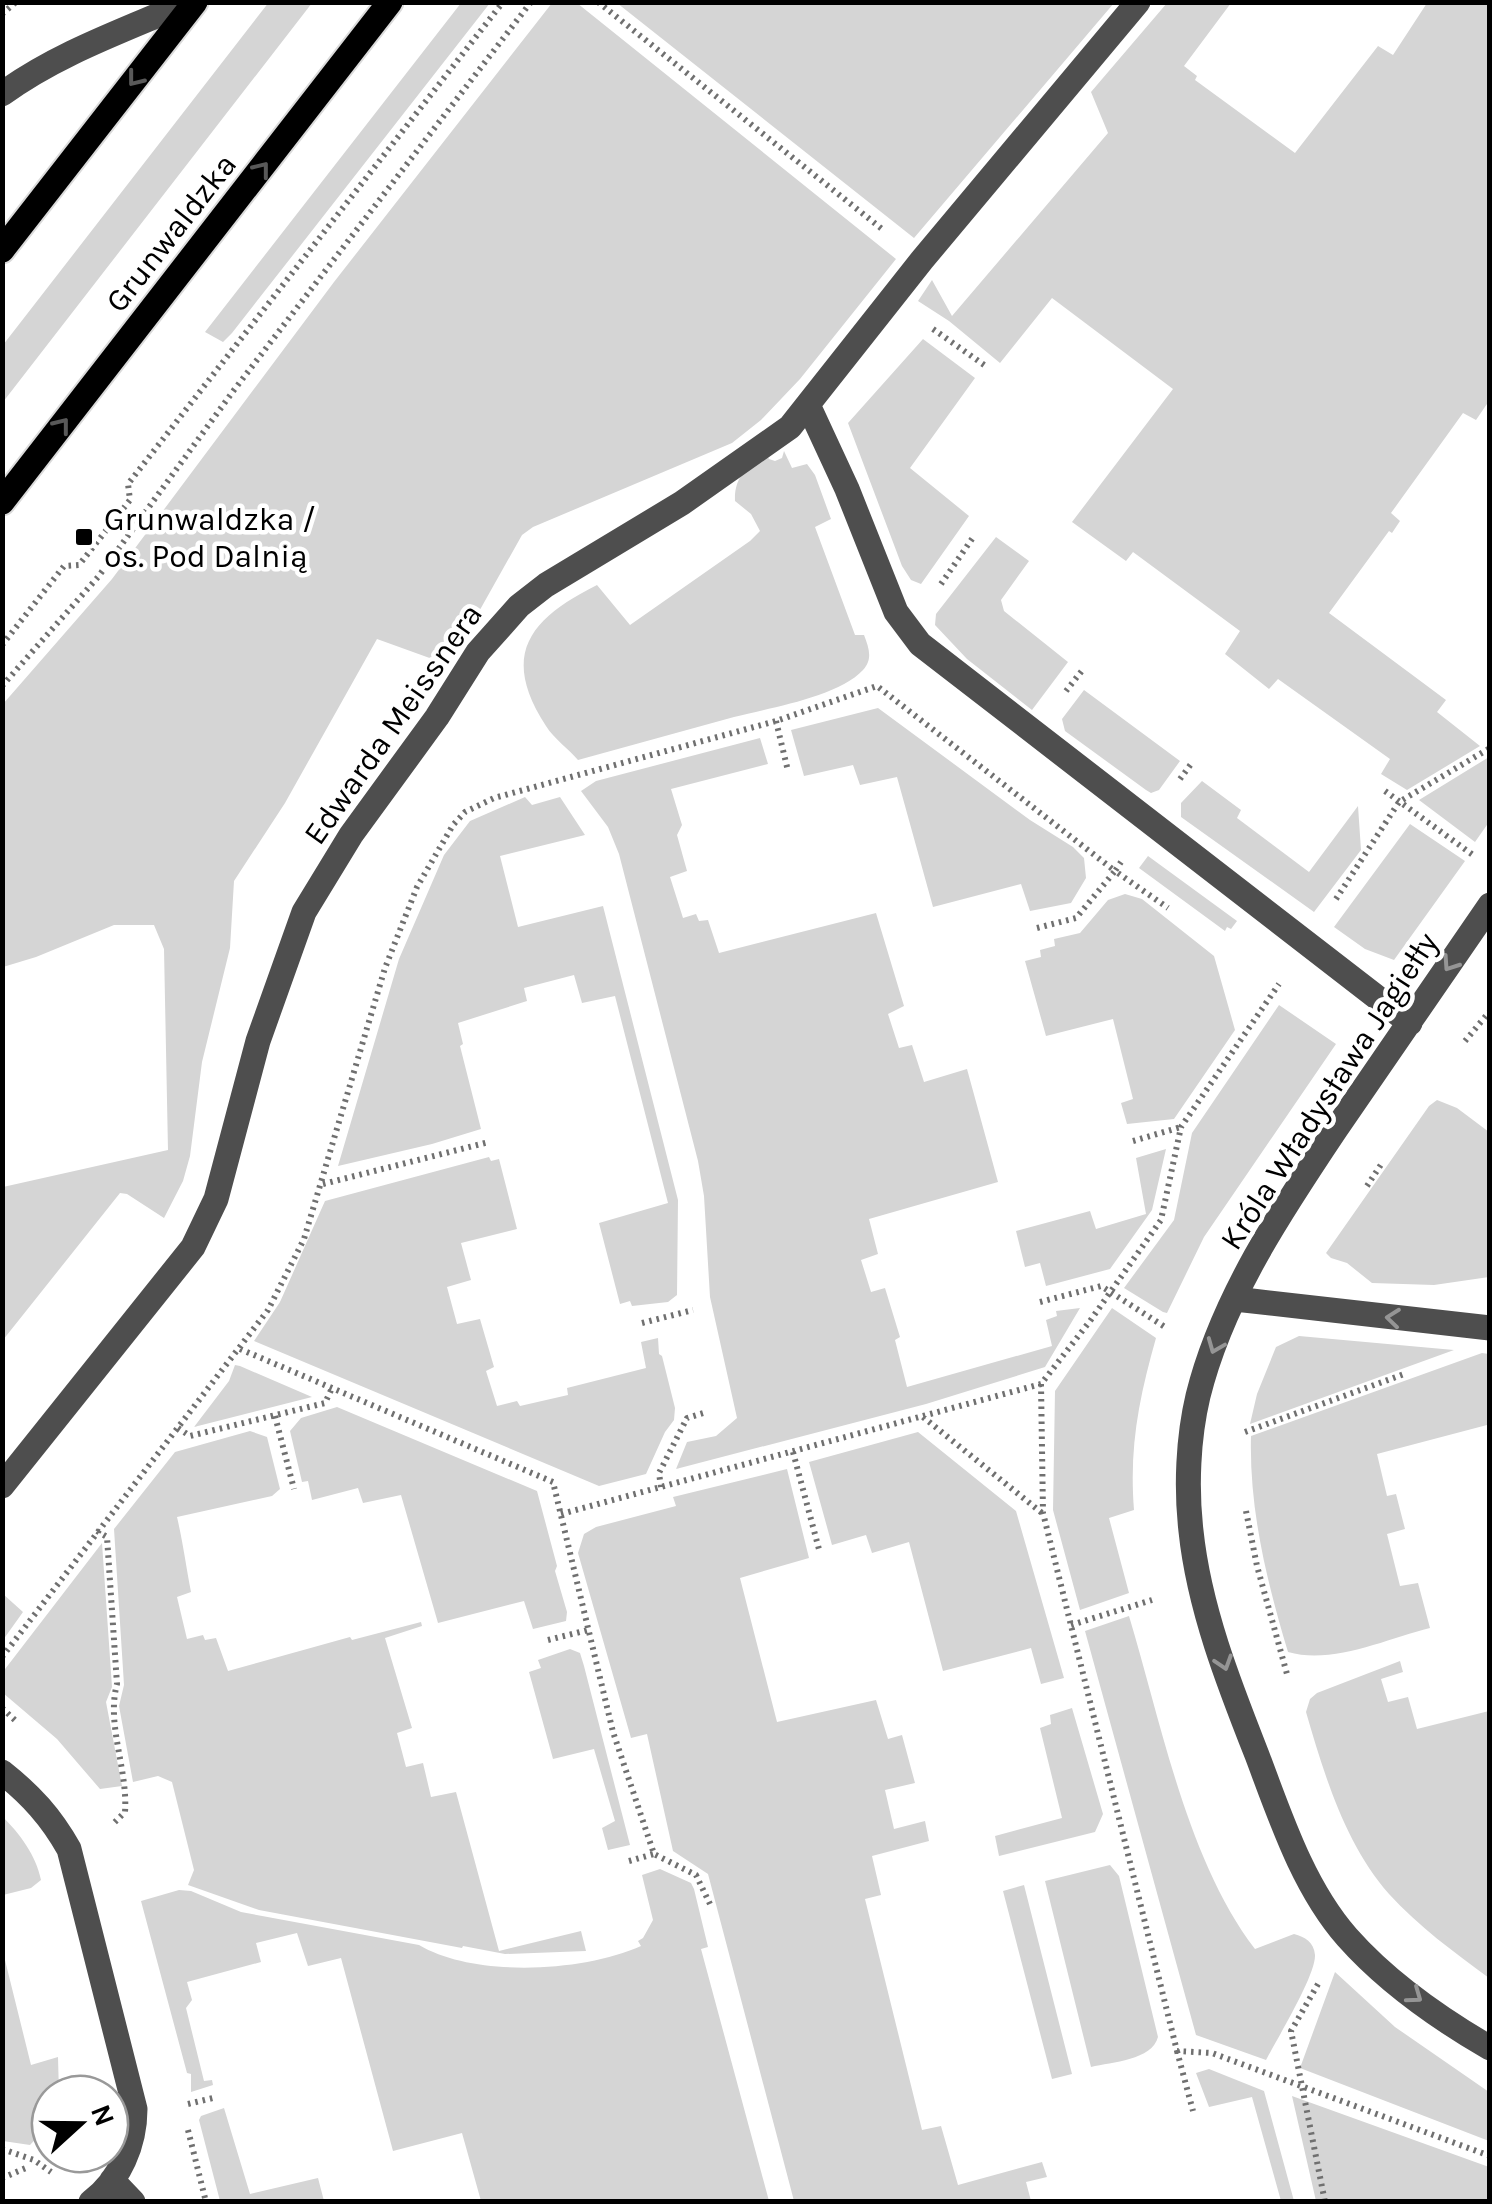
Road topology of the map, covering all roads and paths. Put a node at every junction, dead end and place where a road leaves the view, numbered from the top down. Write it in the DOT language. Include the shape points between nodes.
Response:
graph roads {
  1 [pos="16,2"];
  2 [pos="192,2"];
  3 [pos="390,2"];
  4 [pos="503,2"];
  5 [pos="531,2"];
  6 [pos="598,2"];
  7 [pos="1138,2"];
  8 [pos="2,14"];
  9 [pos="2,94"];
  10 [pos="2,250"];
  11 [pos="922,260"];
  12 [pos="892,299"];
  13 [pos="987,367"];
  14 [pos="809,407"];
  15 [pos="2,502"];
  16 [pos="974,536"];
  17 [pos="933,595"];
  18 [pos="2,644"];
  19 [pos="1084,668"];
  20 [pos="2,686"];
  21 [pos="1055,704"];
  22 [pos="776,721"];
  23 [pos="1490,748"];
  24 [pos="1191,764"];
  25 [pos="788,771"];
  26 [pos="1176,784"];
  27 [pos="1385,792"];
  28 [pos="1398,802"];
  29 [pos="1468,852"];
  30 [pos="1115,870"];
  31 [pos="1490,905"];
  32 [pos="1178,915"];
  33 [pos="1037,928"];
  34 [pos="1308,942"];
  35 [pos="1490,1011"];
  36 [pos="1410,1024"];
  37 [pos="1459,1049"];
  38 [pos="1182,1127"];
  39 [pos="1133,1141"];
  40 [pos="489,1142"];
  41 [pos="1385,1158"];
  42 [pos="322,1184"];
  43 [pos="1366,1188"];
  44 [pos="1108,1291"];
  45 [pos="1236,1299"];
  46 [pos="1040,1302"];
  47 [pos="693,1310"];
  48 [pos="642,1323"];
  49 [pos="1161,1324"];
  50 [pos="1483,1327"];
  51 [pos="240,1348"];
  52 [pos="1041,1384"];
  53 [pos="332,1388"];
  54 [pos="707,1412"];
  55 [pos="275,1416"];
  56 [pos="923,1417"];
  57 [pos="1245,1422"];
  58 [pos="178,1428"];
  59 [pos="1244,1432"];
  60 [pos="1243,1447"];
  61 [pos="793,1452"];
  62 [pos="2,1486"];
  63 [pos="661,1486"];
  64 [pos="294,1489"];
  65 [pos="1244,1494"];
  66 [pos="1042,1513"];
  67 [pos="561,1514"];
  68 [pos="97,1531"];
  69 [pos="820,1553"];
  70 [pos="1126,1609"];
  71 [pos="1071,1625"];
  72 [pos="588,1630"];
  73 [pos="548,1640"];
  74 [pos="2,1657"];
  75 [pos="1289,1683"];
  76 [pos="2,1772"];
  77 [pos="108,1828"];
  78 [pos="654,1854"];
  79 [pos="629,1862"];
  80 [pos="710,1904"];
  81 [pos="1346,1936"];
  82 [pos="1490,2048"];
  83 [pos="1177,2051"];
  84 [pos="1302,2084"];
  85 [pos="214,2098"];
  86 [pos="182,2106"];
  87 [pos="1193,2111"];
  88 [pos="2,2148"];
  89 [pos="1490,2156"];
  90 [pos="26,2168"];
  91 [pos="2,2178"];
  92 [pos="56,2180"];
  93 [pos="112,2180"];
  94 [pos="91,2202"];
  95 [pos="133,2202"];
  96 [pos="1325,2202"];
  1 -- 8 [label="path"];
  2 -- 9 [label="street" via="66,55"];
  2 -- 10 [label="main road, one-way"];
  15 -- 3 [label="main road, Grunwaldzka, one-way"];
  4 -- 18 [label="path" via="128,484 130,500 79,566 64,566"];
  5 -- 20 [label="path" via="98,577"];
  6 -- 11 [label="path"];
  7 -- 11 [label="street, Edwarda Meissnera"];
  11 -- 12 [label="street, Edwarda Meissnera"];
  12 -- 13 [label="path"];
  12 -- 14 [label="street, Edwarda Meissnera"];
  14 -- 34 [label="street" via="896,612 920,644"];
  14 -- 62 [label="street, Edwarda Meissnera" via="682,503 546,586 478,652 304,912 258,1041 216,1199 193,1248"];
  16 -- 17 [label="path"];
  19 -- 21 [label="path"];
  22 -- 25 [label="path"];
  22 -- 30 [label="path" via="878,686"];
  22 -- 42 [label="path" via="494,798 452,825 396,936"];
  23 -- 28 [label="path"];
  24 -- 26 [label="path"];
  27 -- 28 [label="path"];
  28 -- 29 [label="path"];
  28 -- 34 [label="path"];
  30 -- 32 [label="path"];
  30 -- 33 [label="path" via="1076,918"];
  31 -- 36 [label="street, Króla Władysława Jagiełły, one-way"];
  34 -- 36 [label="street"];
  34 -- 38 [label="path"];
  35 -- 37 [label="path"];
  36 -- 45 [label="street, Króla Władysława Jagiełły" via="1304,1176"];
  38 -- 39 [label="path"];
  38 -- 44 [label="path" via="1161,1220"];
  40 -- 42 [label="path"];
  41 -- 43 [label="path"];
  42 -- 51 [label="path" via="304,1239"];
  44 -- 46 [label="path" via="1101,1286"];
  44 -- 49 [label="path"];
  44 -- 52 [label="path"];
  50 -- 45 [label="street, one-way"];
  45 -- 81 [label="street, Króla Władysława Jagiełły, one-way" via="1197,1398 1191,1531 1208,1611 1251,1741 1290,1841"];
  47 -- 48 [label="path"];
  50 -- 59 [label="path" via="1472,1350"];
  51 -- 53 [label="path"];
  51 -- 58 [label="path"];
  52 -- 56 [label="path"];
  52 -- 66 [label="path"];
  53 -- 55 [label="path" via="324,1403"];
  53 -- 67 [label="path" via="552,1482"];
  54 -- 63 [label="path" via="687,1418 659,1473"];
  55 -- 58 [label="path" via="190,1436"];
  55 -- 64 [label="path"];
  56 -- 61 [label="path"];
  56 -- 66 [label="path"];
  57 -- 59 [label="path"];
  58 -- 68 [label="path"];
  59 -- 60 [label="path"];
  61 -- 63 [label="path"];
  61 -- 69 [label="path"];
  63 -- 67 [label="path"];
  65 -- 75 [label="path" via="1256,1566"];
  66 -- 71 [label="path"];
  67 -- 72 [label="path"];
  68 -- 74 [label="path"];
  68 -- 77 [label="path" via="106,1537 117,1684 112,1704 127,1785 125,1812"];
  70 -- 71 [label="path"];
  71 -- 83 [label="path"];
  72 -- 73 [label="path"];
  72 -- 78 [label="path"];
  76 -- 93 [label="street" via="54,1822 83,1900 135,2109 128,2152"];
  78 -- 79 [label="path"];
  78 -- 80 [label="path" via="696,1876"];
  81 -- 82 [label="street, Króla Władysława Jagiełły, one-way" via="1396,1982"];
  81 -- 84 [label="path" via="1290,2030"];
  83 -- 84 [label="path" via="1212,2053"];
  83 -- 87 [label="path"];
  84 -- 89 [label="path"];
  84 -- 96 [label="path"];
  85 -- 86 [label="path"];
  88 -- 92 [label="path" via="34,2160"];
  90 -- 91 [label="path"];
  93 -- 94 [label="street"];
  93 -- 95 [label="street"];
}
